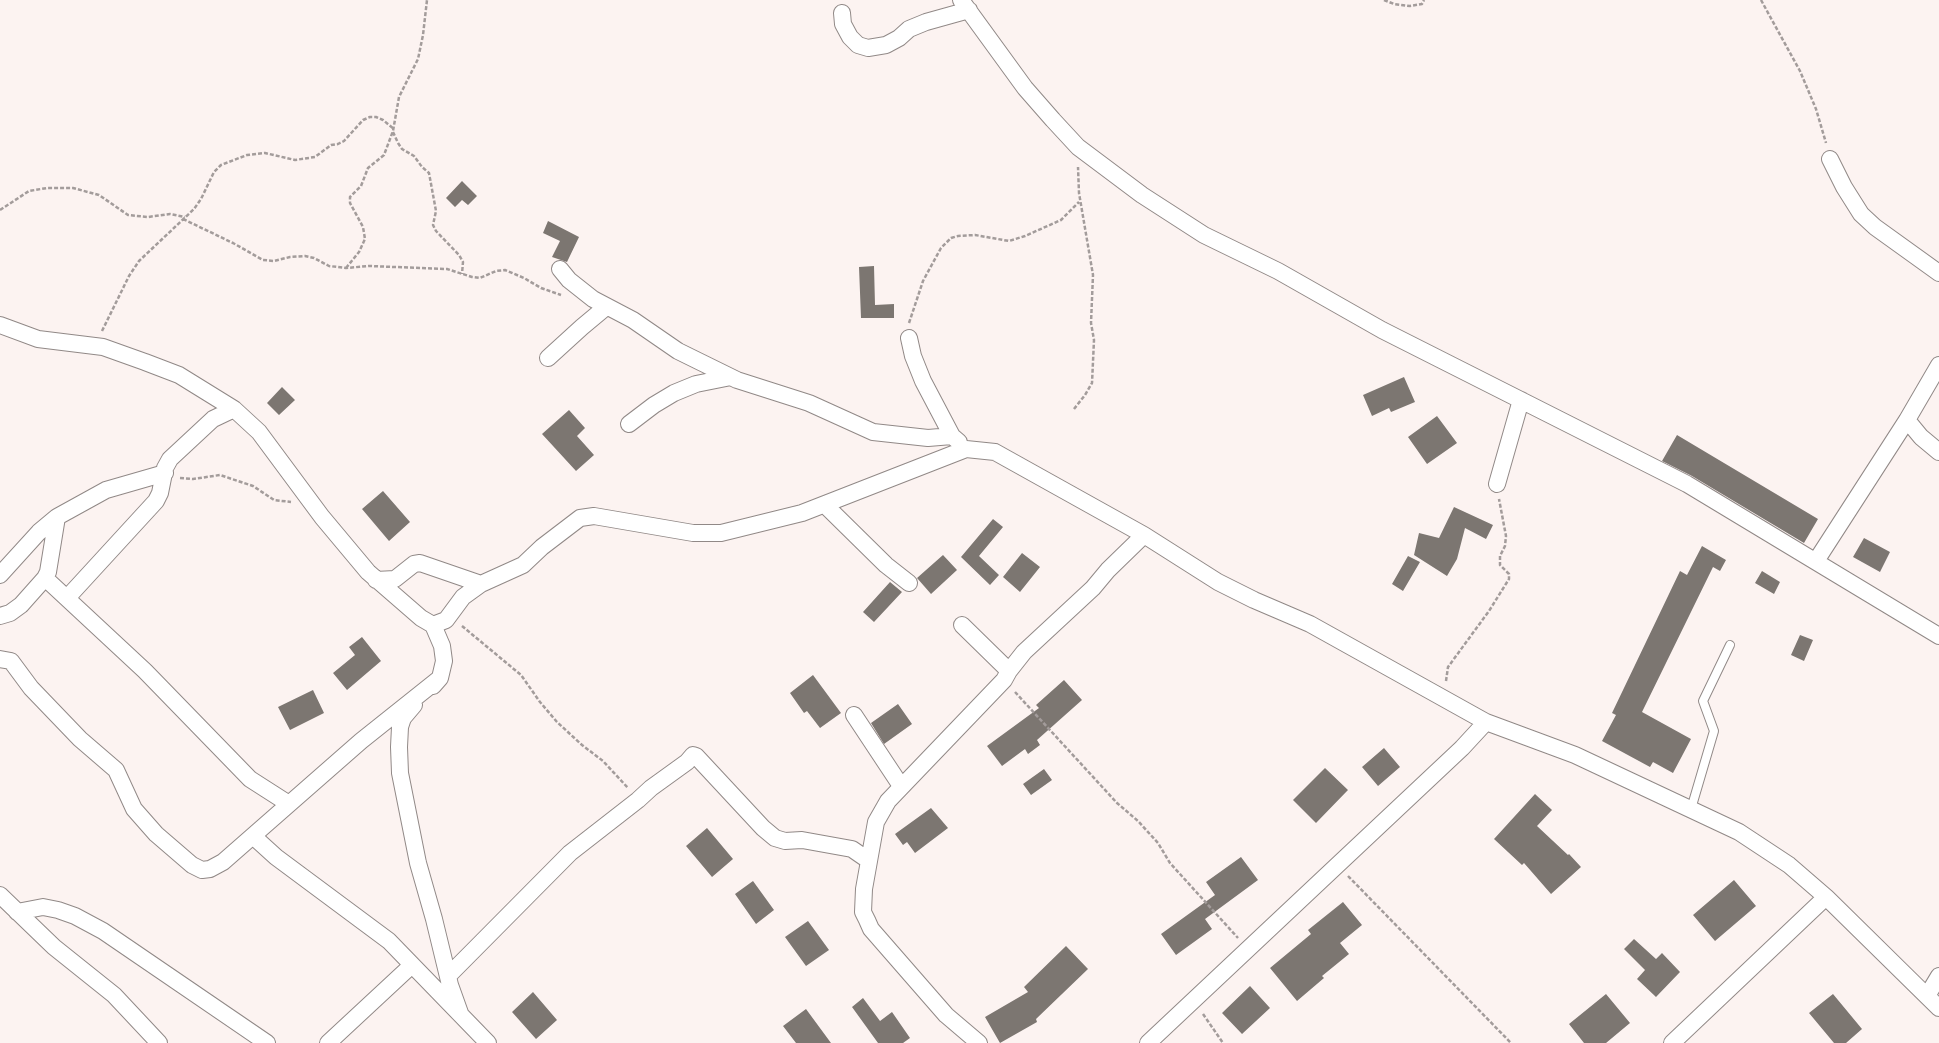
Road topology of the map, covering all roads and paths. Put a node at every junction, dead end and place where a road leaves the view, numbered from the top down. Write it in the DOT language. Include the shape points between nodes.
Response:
graph roads {
  1 [pos="427,0"];
  2 [pos="1384,0"];
  3 [pos="1424,0"];
  4 [pos="1761,0"];
  5 [pos="965,5"];
  6 [pos="842,13"];
  7 [pos="393,130"];
  8 [pos="1078,147"];
  9 [pos="1830,159"];
  10 [pos="1080,201"];
  11 [pos="0,210"];
  12 [pos="184,218"];
  13 [pos="346,268"];
  14 [pos="560,270"];
  15 [pos="1939,273"];
  16 [pos="462,274"];
  17 [pos="565,295"];
  18 [pos="606,307"];
  19 [pos="0,325"];
  20 [pos="909,338"];
  21 [pos="95,345"];
  22 [pos="548,358"];
  23 [pos="1939,365"];
  24 [pos="731,377"];
  25 [pos="1521,400"];
  26 [pos="234,409"];
  27 [pos="1074,409"];
  28 [pos="1907,420"];
  29 [pos="629,424"];
  30 [pos="952,436"];
  31 [pos="966,449"];
  32 [pos="1939,452"];
  33 [pos="164,477"];
  34 [pos="1497,484"];
  35 [pos="825,505"];
  36 [pos="313,506"];
  37 [pos="57,517"];
  38 [pos="1144,535"];
  39 [pos="1816,561"];
  40 [pos="0,575"];
  41 [pos="45,578"];
  42 [pos="376,580"];
  43 [pos="909,583"];
  44 [pos="481,584"];
  45 [pos="67,598"];
  46 [pos="0,616"];
  47 [pos="449,616"];
  48 [pos="433,625"];
  49 [pos="962,625"];
  50 [pos="1939,636"];
  51 [pos="1730,645"];
  52 [pos="0,659"];
  53 [pos="1006,675"];
  54 [pos="440,678"];
  55 [pos="1444,698"];
  56 [pos="854,715"];
  57 [pos="1486,722"];
  58 [pos="901,786"];
  59 [pos="638,800"];
  60 [pos="288,804"];
  61 [pos="1691,809"];
  62 [pos="254,837"];
  63 [pos="868,860"];
  64 [pos="1337,865"];
  65 [pos="0,895"];
  66 [pos="1826,897"];
  67 [pos="16,912"];
  68 [pos="1247,949"];
  69 [pos="412,965"];
  70 [pos="448,976"];
  71 [pos="1939,976"];
  72 [pos="1927,996"];
  73 [pos="1193,1000"];
  74 [pos="1939,1008"];
  75 [pos="460,1013"];
  76 [pos="159,1043"];
  77 [pos="267,1043"];
  78 [pos="328,1043"];
  79 [pos="488,1043"];
  80 [pos="979,1043"];
  81 [pos="1148,1043"];
  82 [pos="1223,1043"];
  83 [pos="1511,1043"];
  84 [pos="1672,1043"];
  1 -- 7 [label="path" via="418,59 399,97"];
  2 -- 3 [label="path" via="1410,6 1420,5"];
  4 -- 9 [label="path" via="1800,71 1824,132"];
  5 -- 6 [label="street" via="909,28 899,38 886,45 868,48 858,45 850,37 843,24"];
  5 -- 8 [label="street" via="1025,88"];
  7 -- 12 [label="path" via="383,120 370,117 363,120 344,141 331,145 315,157 295,160 265,152 247,155 221,165 214,172 201,199"];
  7 -- 13 [label="path" via="384,155 368,168 361,186 350,197 350,203 365,239"];
  7 -- 16 [label="path" via="402,149 414,156 429,173 436,211 433,225 459,255 463,262"];
  8 -- 10 [label="path"];
  8 -- 25 [label="street" via="1142,195 1204,235 1278,271 1382,330"];
  9 -- 15 [label="street" via="1844,188 1861,214"];
  10 -- 20 [label="path" via="1060,220 1009,241 975,235 951,238 941,248 923,281 908,322"];
  10 -- 27 [label="path" via="1093,275 1091,323 1094,340 1092,383"];
  11 -- 12 [label="path" via="29,191 72,188 99,195 128,214 148,217 170,214"];
  12 -- 13 [label="path" via="263,260 274,261 305,256 329,266"];
  12 -- 21 [label="path" via="139,262 129,276"];
  13 -- 16 [label="path" via="369,266 447,269"];
  14 -- 18 [label="street" via="569,280"];
  16 -- 17 [label="path" via="480,278 505,270 541,288"];
  18 -- 22 [label="street"];
  18 -- 24 [label="street" via="633,320 678,351"];
  19 -- 21 [label="street" via="38,339"];
  20 -- 30 [label="street" via="923,381"];
  21 -- 26 [label="street" via="179,375"];
  23 -- 28 [label="street"];
  24 -- 29 [label="street" via="696,384 674,393"];
  24 -- 30 [label="street" via="809,403 873,432 928,438"];
  25 -- 34 [label="street"];
  25 -- 39 [label="street" via="1687,484"];
  26 -- 33 [label="street" via="213,419 181,448 170,460"];
  26 -- 36 [label="street" via="259,432"];
  28 -- 32 [label="street" via="1921,437"];
  28 -- 39 [label="street"];
  30 -- 31 [label="street"];
  31 -- 35 [label="street"];
  31 -- 38 [label="street" via="995,452"];
  33 -- 36 [label="path" via="193,479 220,475 253,486 274,500"];
  33 -- 37 [label="street" via="106,490"];
  33 -- 45 [label="street" via="156,501"];
  34 -- 55 [label="path" via="1506,536 1500,565 1509,574 1509,579 1448,667"];
  35 -- 43 [label="street" via="886,565"];
  35 -- 44 [label="street" via="721,533 693,533 594,516 580,518 523,565"];
  36 -- 42 [label="street"];
  37 -- 40 [label="street" via="39,532"];
  37 -- 41 [label="street"];
  38 -- 53 [label="street" via="1093,588 1024,652"];
  38 -- 55 [label="street" via="1218,582 1310,624"];
  39 -- 50 [label="street"];
  41 -- 45 [label="street"];
  41 -- 46 [label="street" via="21,605"];
  42 -- 44 [label="street" via="395,579 414,564 420,563"];
  42 -- 48 [label="street"];
  44 -- 47 [label="street" via="464,597"];
  45 -- 60 [label="street" via="145,671 250,779"];
  47 -- 48 [label="street"];
  47 -- 59 [label="path" via="521,675 557,722 603,760"];
  48 -- 54 [label="street" via="442,646 444,661"];
  49 -- 53 [label="street"];
  51 -- 61 [label="lane" via="1703,701 1714,732"];
  52 -- 62 [label="street" via="11,661 31,688 116,770 134,808 156,834 192,865 202,870 210,869"];
  53 -- 58 [label="street"];
  53 -- 68 [label="path" via="1060,744 1138,821 1158,843 1170,863"];
  54 -- 60 [label="street"];
  54 -- 70 [label="street" via="403,718 398,747 410,830"];
  55 -- 57 [label="street"];
  56 -- 58 [label="street"];
  57 -- 61 [label="street" via="1575,755"];
  57 -- 64 [label="street" via="1462,748"];
  58 -- 63 [label="street" via="876,822"];
  59 -- 63 [label="street" via="693,755 775,838 852,849"];
  59 -- 70 [label="street" via="570,854"];
  60 -- 62 [label="street"];
  61 -- 66 [label="street" via="1739,832 1789,865"];
  62 -- 69 [label="street" via="276,857 389,941"];
  63 -- 80 [label="street" via="863,901 864,912 871,929 946,1015"];
  64 -- 68 [label="street"];
  64 -- 83 [label="path"];
  65 -- 67 [label="street"];
  66 -- 72 [label="street"];
  66 -- 84 [label="street"];
  67 -- 76 [label="street" via="114,995"];
  67 -- 77 [label="street" via="43,907 75,916 103,931"];
  68 -- 73 [label="street"];
  69 -- 75 [label="street"];
  69 -- 78 [label="street"];
  70 -- 75 [label="street"];
  71 -- 72 [label="street"];
  72 -- 74 [label="street"];
  73 -- 81 [label="street"];
  73 -- 82 [label="path"];
  75 -- 79 [label="street"];
}
